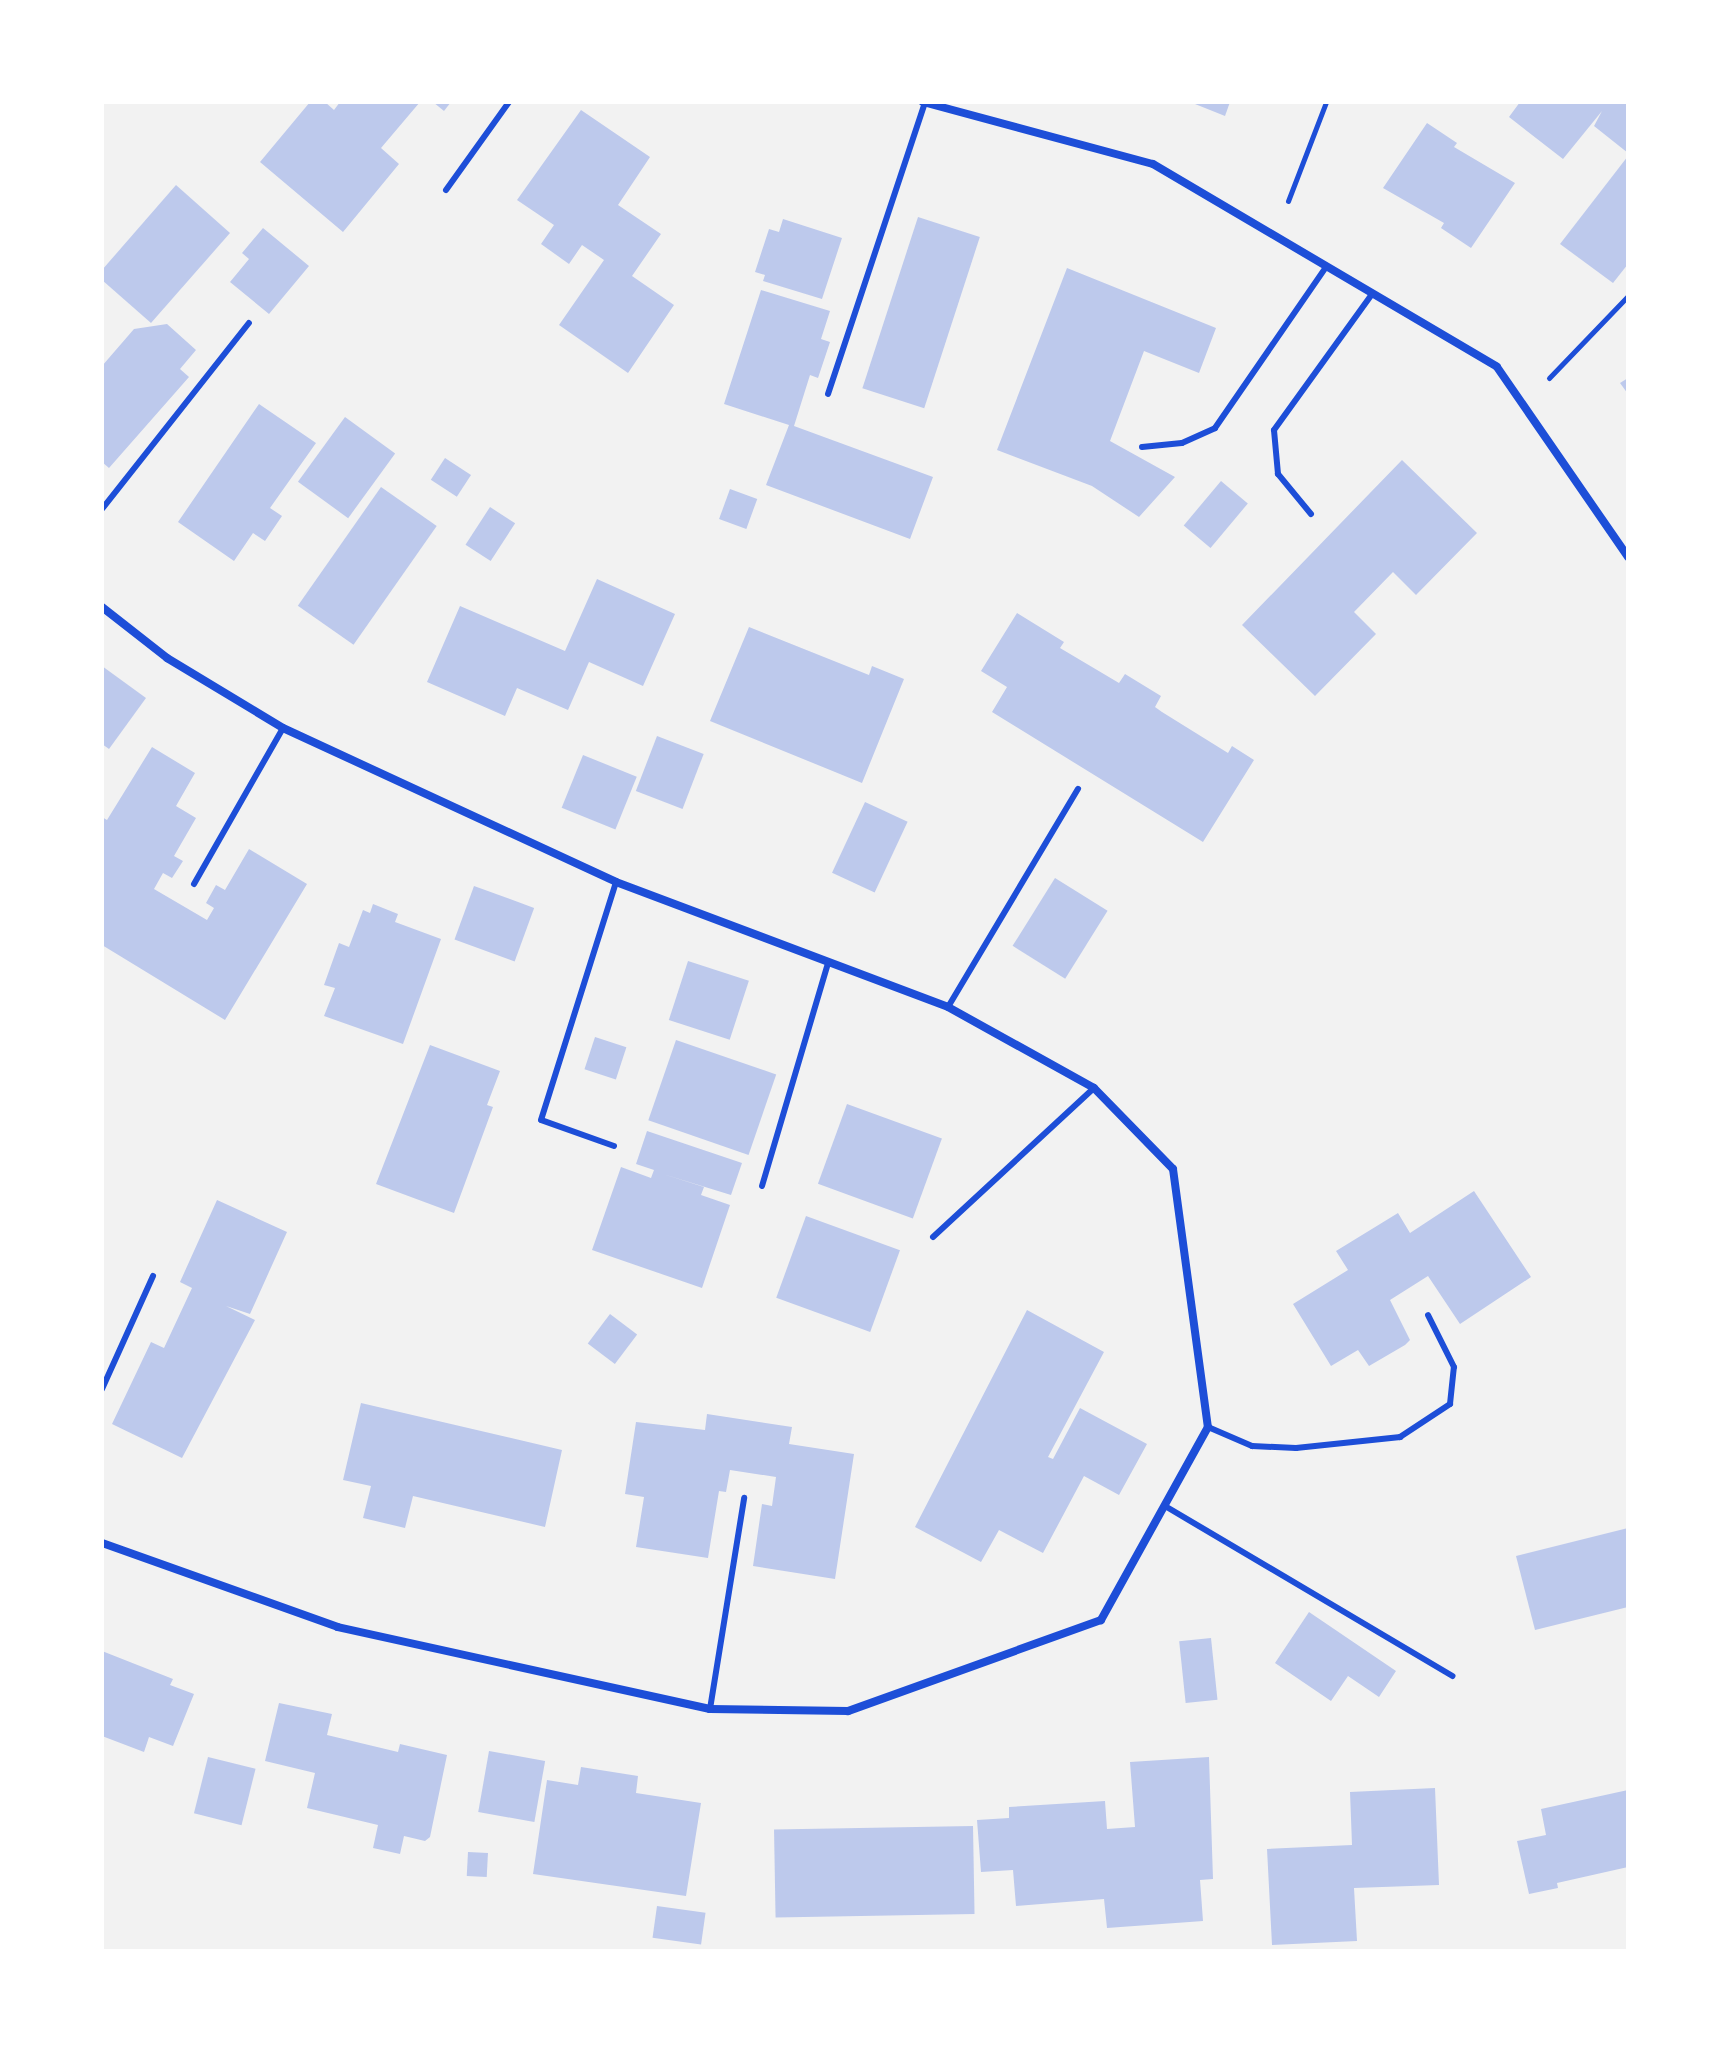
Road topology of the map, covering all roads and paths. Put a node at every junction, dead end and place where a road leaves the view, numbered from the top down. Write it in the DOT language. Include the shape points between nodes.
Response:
graph roads {
  1 [pos="509,102"];
  2 [pos="924,102"];
  3 [pos="1326,102"];
  4 [pos="446,190"];
  5 [pos="1275,236"];
  6 [pos="1326,267"];
  7 [pos="1372,294"];
  8 [pos="1628,296"];
  9 [pos="249,323"];
  10 [pos="828,394"];
  11 [pos="1523,405"];
  12 [pos="1142,447"];
  13 [pos="102,509"];
  14 [pos="1311,514"];
  15 [pos="1628,557"];
  16 [pos="102,607"];
  17 [pos="283,728"];
  18 [pos="1078,789"];
  19 [pos="616,882"];
  20 [pos="194,884"];
  21 [pos="828,963"];
  22 [pos="948,1007"];
  23 [pos="1094,1088"];
  24 [pos="614,1146"];
  25 [pos="762,1186"];
  26 [pos="933,1237"];
  27 [pos="153,1276"];
  28 [pos="1428,1315"];
  29 [pos="102,1389"];
  30 [pos="1208,1427"];
  31 [pos="744,1498"];
  32 [pos="1165,1506"];
  33 [pos="102,1543"];
  34 [pos="1452,1676"];
  35 [pos="710,1709"];
  1 -- 4 [label="lane"];
  2 -- 5 [label="street" via="1153,164"];
  2 -- 10 [label="lane"];
  3 -- 5 [label="path"];
  5 -- 6 [label="street"];
  6 -- 7 [label="street"];
  6 -- 12 [label="lane" via="1215,428 1182,443"];
  7 -- 11 [label="street" via="1497,367"];
  7 -- 14 [label="lane" via="1274,430 1278,474"];
  8 -- 11 [label="path"];
  9 -- 13 [label="lane"];
  11 -- 15 [label="street"];
  16 -- 17 [label="street" via="167,658"];
  17 -- 19 [label="street"];
  17 -- 20 [label="lane"];
  18 -- 22 [label="lane"];
  19 -- 21 [label="street"];
  19 -- 24 [label="lane" via="541,1120"];
  21 -- 22 [label="street"];
  21 -- 25 [label="lane"];
  22 -- 23 [label="street"];
  23 -- 26 [label="lane"];
  23 -- 30 [label="street" via="1173,1169"];
  27 -- 29 [label="lane"];
  28 -- 30 [label="lane" via="1454,1367 1450,1404 1400,1437 1296,1448 1252,1446"];
  30 -- 32 [label="street"];
  31 -- 35 [label="lane"];
  32 -- 34 [label="lane"];
  32 -- 35 [label="street" via="1101,1620 848,1711"];
  33 -- 35 [label="street" via="338,1627"];
}
